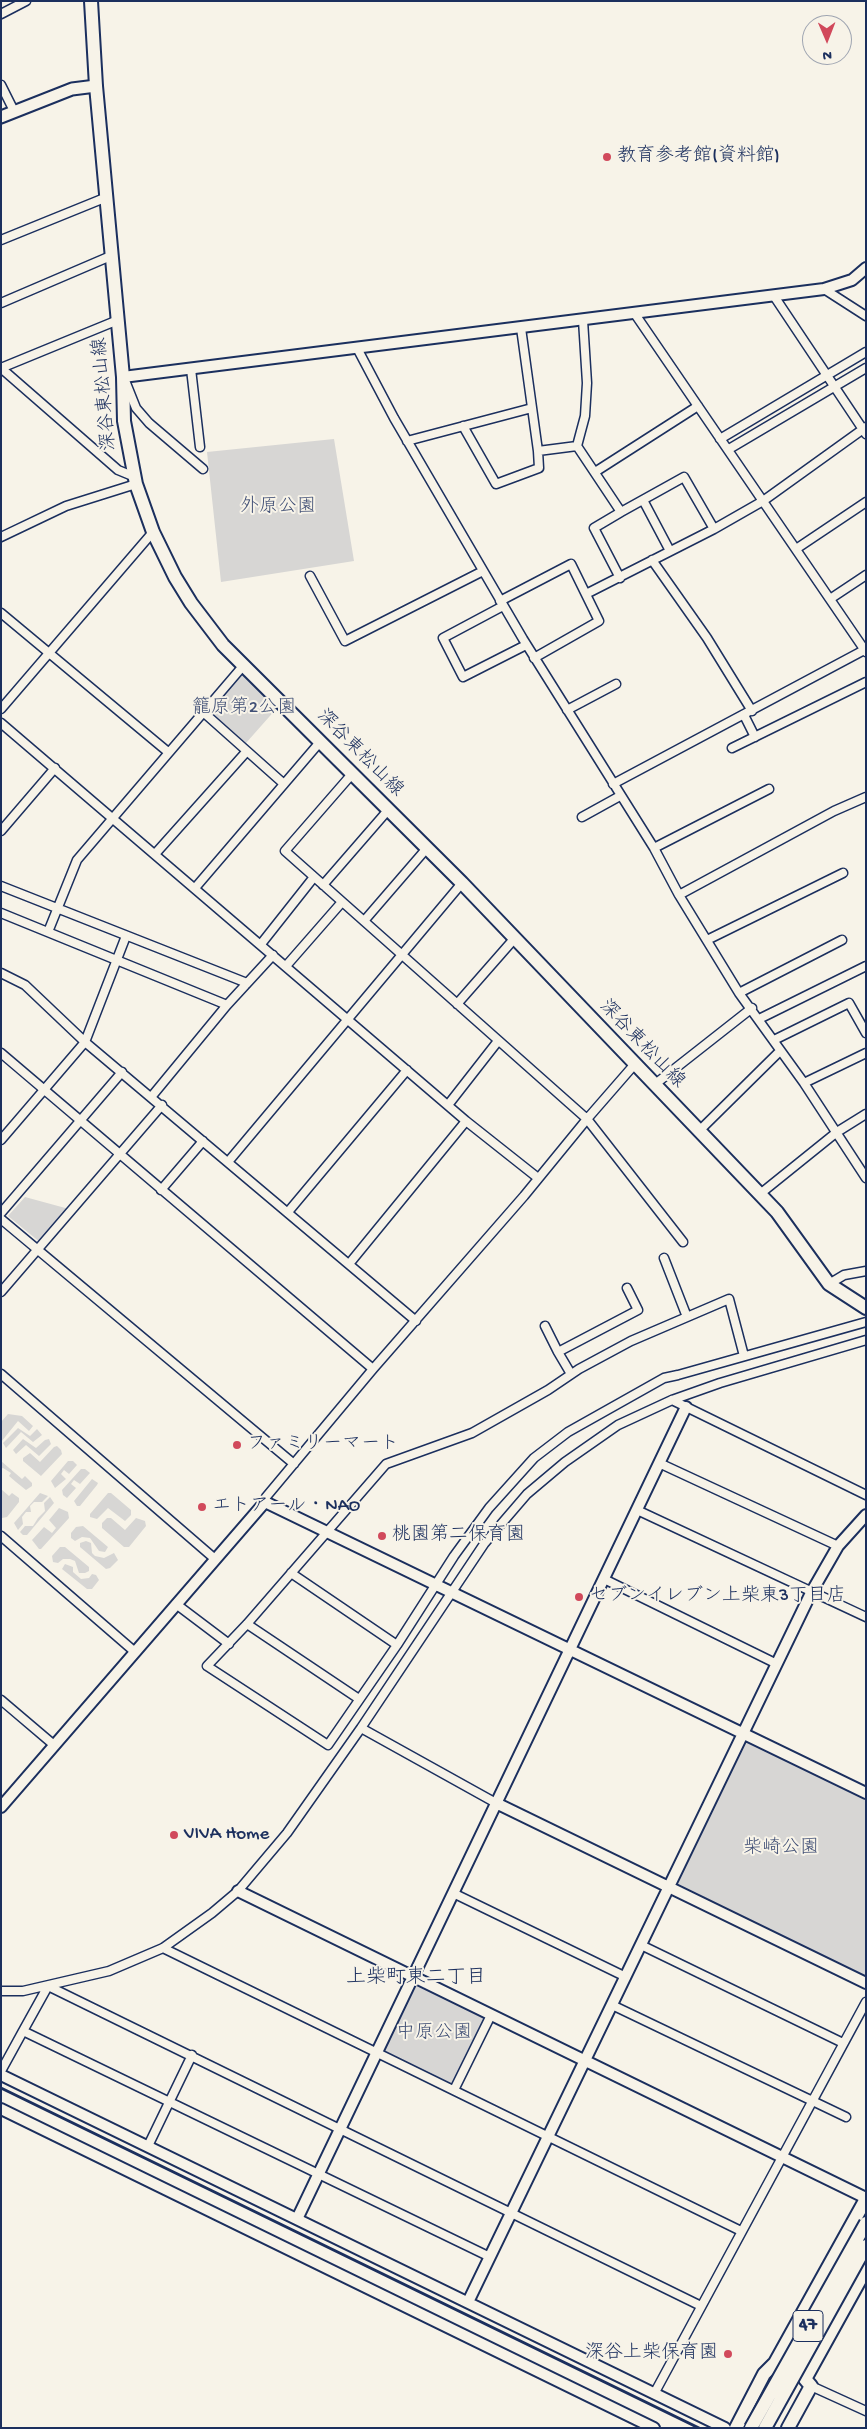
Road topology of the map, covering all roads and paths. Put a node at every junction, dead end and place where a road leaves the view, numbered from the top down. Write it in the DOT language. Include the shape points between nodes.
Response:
graph roads {
  1 [pos="26,1"];
  2 [pos="91,1"];
  3 [pos="1,14"];
  4 [pos="1,85"];
  5 [pos="96,86"];
  6 [pos="14,112"];
  7 [pos="1,117"];
  8 [pos="108,197"];
  9 [pos="1,240"];
  10 [pos="113,255"];
  11 [pos="866,268"];
  12 [pos="824,288"];
  13 [pos="774,296"];
  14 [pos="1,303"];
  15 [pos="635,314"];
  16 [pos="866,316"];
  17 [pos="118,320"];
  18 [pos="583,320"];
  19 [pos="520,328"];
  20 [pos="357,348"];
  21 [pos="866,352"];
  22 [pos="1,368"];
  23 [pos="866,368"];
  24 [pos="191,369"];
  25 [pos="827,375"];
  26 [pos="123,377"];
  27 [pos="834,387"];
  28 [pos="698,406"];
  29 [pos="532,408"];
  30 [pos="463,426"];
  31 [pos="865,430"];
  32 [pos="720,439"];
  33 [pos="408,441"];
  34 [pos="577,446"];
  35 [pos="200,447"];
  36 [pos="729,449"];
  37 [pos="538,451"];
  38 [pos="203,469"];
  39 [pos="595,472"];
  40 [pos="135,480"];
  41 [pos="643,500"];
  42 [pos="763,501"];
  43 [pos="866,502"];
  44 [pos="622,512"];
  45 [pos="714,529"];
  46 [pos="153,532"];
  47 [pos="1,537"];
  48 [pos="796,549"];
  49 [pos="670,551"];
  50 [pos="652,560"];
  51 [pos="483,571"];
  52 [pos="866,575"];
  53 [pos="310,576"];
  54 [pos="620,578"];
  55 [pos="586,594"];
  56 [pos="830,599"];
  57 [pos="502,603"];
  58 [pos="1,613"];
  59 [pos="526,646"];
  60 [pos="865,650"];
  61 [pos="49,653"];
  62 [pos="534,658"];
  63 [pos="243,666"];
  64 [pos="866,682"];
  65 [pos="616,684"];
  66 [pos="1,709"];
  67 [pos="566,710"];
  68 [pos="202,711"];
  69 [pos="748,713"];
  70 [pos="1,723"];
  71 [pos="755,737"];
  72 [pos="320,742"];
  73 [pos="732,748"];
  74 [pos="247,751"];
  75 [pos="168,752"];
  76 [pos="55,768"];
  77 [pos="352,774"];
  78 [pos="284,784"];
  79 [pos="613,784"];
  80 [pos="769,789"];
  81 [pos="620,796"];
  82 [pos="866,797"];
  83 [pos="389,810"];
  84 [pos="582,817"];
  85 [pos="113,818"];
  86 [pos="1,831"];
  87 [pos="427,848"];
  88 [pos="654,848"];
  89 [pos="155,854"];
  90 [pos="843,873"];
  91 [pos="314,877"];
  92 [pos="462,883"];
  93 [pos="323,885"];
  94 [pos="1,886"];
  95 [pos="196,888"];
  96 [pos="679,895"];
  97 [pos="342,902"];
  98 [pos="57,909"];
  99 [pos="2,916"];
  100 [pos="364,922"];
  101 [pos="48,932"];
  102 [pos="126,936"];
  103 [pos="514,939"];
  104 [pos="707,940"];
  105 [pos="842,940"];
  106 [pos="261,944"];
  107 [pos="273,954"];
  108 [pos="402,955"];
  109 [pos="117,960"];
  110 [pos="286,966"];
  111 [pos="866,966"];
  112 [pos="1,973"];
  113 [pos="247,983"];
  114 [pos="740,993"];
  115 [pos="457,1004"];
  116 [pos="227,1005"];
  117 [pos="752,1008"];
  118 [pos="347,1018"];
  119 [pos="759,1019"];
  120 [pos="865,1030"];
  121 [pos="774,1040"];
  122 [pos="498,1041"];
  123 [pos="85,1042"];
  124 [pos="780,1051"];
  125 [pos="866,1053"];
  126 [pos="1,1054"];
  127 [pos="634,1065"];
  128 [pos="407,1070"];
  129 [pos="122,1072"];
  130 [pos="804,1083"];
  131 [pos="654,1084"];
  132 [pos="45,1090"];
  133 [pos="152,1096"];
  134 [pos="162,1105"];
  135 [pos="448,1105"];
  136 [pos="866,1114"];
  137 [pos="587,1119"];
  138 [pos="466,1121"];
  139 [pos="82,1122"];
  140 [pos="699,1132"];
  141 [pos="837,1132"];
  142 [pos="1,1140"];
  143 [pos="204,1141"];
  144 [pos="120,1155"];
  145 [pos="228,1162"];
  146 [pos="538,1178"];
  147 [pos="866,1178"];
  148 [pos="161,1190"];
  149 [pos="760,1194"];
  150 [pos="288,1212"];
  151 [pos="1,1213"];
  152 [pos="1,1219"];
  153 [pos="683,1242"];
  154 [pos="38,1249"];
  155 [pos="664,1258"];
  156 [pos="349,1264"];
  157 [pos="866,1271"];
  158 [pos="829,1284"];
  159 [pos="627,1288"];
  160 [pos="1,1292"];
  161 [pos="866,1308"];
  162 [pos="687,1317"];
  163 [pos="416,1321"];
  164 [pos="866,1322"];
  165 [pos="546,1326"];
  166 [pos="866,1340"];
  167 [pos="558,1352"];
  168 [pos="744,1356"];
  169 [pos="373,1369"];
  170 [pos="1,1374"];
  171 [pos="571,1374"];
  172 [pos="672,1400"];
  173 [pos="686,1407"];
  174 [pos="660,1462"];
  175 [pos="294,1464"];
  176 [pos="866,1495"];
  177 [pos="265,1502"];
  178 [pos="637,1510"];
  179 [pos="866,1515"];
  180 [pos="328,1532"];
  181 [pos="1,1536"];
  182 [pos="838,1546"];
  183 [pos="215,1559"];
  184 [pos="291,1573"];
  185 [pos="604,1579"];
  186 [pos="434,1584"];
  187 [pos="452,1593"];
  188 [pos="811,1593"];
  189 [pos="176,1604"];
  190 [pos="866,1617"];
  191 [pos="247,1624"];
  192 [pos="229,1644"];
  193 [pos="397,1645"];
  194 [pos="570,1649"];
  195 [pos="135,1652"];
  196 [pos="777,1664"];
  197 [pos="359,1699"];
  198 [pos="1,1700"];
  199 [pos="361,1728"];
  200 [pos="742,1735"];
  201 [pos="54,1746"];
  202 [pos="866,1793"];
  203 [pos="496,1803"];
  204 [pos="1,1807"];
  205 [pos="669,1888"];
  206 [pos="238,1891"];
  207 [pos="453,1893"];
  208 [pos="641,1945"];
  209 [pos="163,1948"];
  210 [pos="413,1977"];
  211 [pos="626,1977"];
  212 [pos="866,1983"];
  213 [pos="48,1986"];
  214 [pos="1,1991"];
  215 [pos="866,2002"];
  216 [pos="612,2005"];
  217 [pos="491,2015"];
  218 [pos="23,2031"];
  219 [pos="843,2043"];
  220 [pos="377,2053"];
  221 [pos="192,2055"];
  222 [pos="585,2061"];
  223 [pos="1,2071"];
  224 [pos="1,2075"];
  225 [pos="454,2090"];
  226 [pos="812,2101"];
  227 [pos="170,2102"];
  228 [pos="1,2109"];
  229 [pos="846,2117"];
  230 [pos="340,2129"];
  231 [pos="549,2136"];
  232 [pos="148,2146"];
  233 [pos="783,2156"];
  234 [pos="318,2175"];
  235 [pos="866,2198"];
  236 [pos="512,2212"];
  237 [pos="297,2219"];
  238 [pos="866,2223"];
  239 [pos="741,2231"];
  240 [pos="866,2246"];
  241 [pos="490,2257"];
  242 [pos="866,2269"];
  243 [pos="468,2302"];
  244 [pos="701,2306"];
  245 [pos="775,2363"];
  246 [pos="808,2382"];
  247 [pos="654,2394"];
  248 [pos="866,2411"];
  249 [pos="654,2428"];
  250 [pos="725,2428"];
  251 [pos="736,2428"];
  252 [pos="751,2428"];
  253 [pos="765,2428"];
  254 [pos="788,2428"];
  1 -- 3 [label="street"];
  2 -- 5 [label="main road, 深谷東松山線"];
  4 -- 6 [label="street"];
  5 -- 6 [label="main road" via="72,89"];
  5 -- 8 [label="main road, 深谷東松山線"];
  6 -- 7 [label="main road"];
  8 -- 9 [label="street"];
  8 -- 10 [label="main road, 深谷東松山線"];
  10 -- 14 [label="street"];
  10 -- 17 [label="main road, 深谷東松山線"];
  11 -- 12 [label="street" via="852,280"];
  12 -- 13 [label="street"];
  12 -- 16 [label="street"];
  13 -- 15 [label="street"];
  13 -- 25 [label="street"];
  15 -- 18 [label="street"];
  15 -- 28 [label="street"];
  17 -- 22 [label="street"];
  17 -- 26 [label="main road, 深谷東松山線"];
  18 -- 19 [label="street"];
  18 -- 34 [label="street" via="587,383 585,416"];
  19 -- 20 [label="street"];
  19 -- 29 [label="street"];
  20 -- 24 [label="street"];
  20 -- 33 [label="street"];
  21 -- 25 [label="street"];
  22 -- 40 [label="street" via="118,470"];
  23 -- 27 [label="street"];
  24 -- 26 [label="street"];
  24 -- 35 [label="street"];
  25 -- 27 [label="street"];
  25 -- 32 [label="street"];
  26 -- 38 [label="street" via="136,408 149,423"];
  26 -- 40 [label="main road, 深谷東松山線" via="124,421"];
  27 -- 31 [label="street"];
  27 -- 36 [label="street"];
  28 -- 32 [label="street"];
  28 -- 39 [label="street"];
  29 -- 30 [label="street"];
  29 -- 37 [label="street"];
  30 -- 33 [label="street"];
  30 -- 37 [label="street" via="496,484 539,468"];
  31 -- 42 [label="street"];
  32 -- 36 [label="street"];
  33 -- 51 [label="street"];
  34 -- 37 [label="street"];
  34 -- 39 [label="street"];
  36 -- 42 [label="street"];
  39 -- 44 [label="street"];
  40 -- 46 [label="main road, 深谷東松山線"];
  40 -- 47 [label="street" via="66,506"];
  41 -- 44 [label="street"];
  41 -- 45 [label="street" via="684,477"];
  41 -- 49 [label="street"];
  42 -- 45 [label="street"];
  42 -- 48 [label="street"];
  43 -- 48 [label="street"];
  44 -- 54 [label="street" via="594,528"];
  45 -- 49 [label="street"];
  46 -- 61 [label="street"];
  46 -- 63 [label="main road, 深谷東松山線" via="191,603"];
  48 -- 56 [label="street"];
  49 -- 50 [label="street"];
  50 -- 54 [label="street"];
  50 -- 69 [label="street" via="707,638"];
  51 -- 53 [label="street" via="345,641"];
  51 -- 57 [label="street"];
  52 -- 56 [label="street"];
  54 -- 55 [label="street"];
  55 -- 57 [label="street" via="571,564"];
  55 -- 62 [label="street" via="599,621"];
  56 -- 60 [label="street"];
  57 -- 59 [label="street"];
  57 -- 59 [label="street" via="443,638 463,677"];
  58 -- 61 [label="street"];
  59 -- 62 [label="street"];
  60 -- 69 [label="street"];
  61 -- 66 [label="street"];
  61 -- 75 [label="street"];
  62 -- 67 [label="street"];
  63 -- 68 [label="street"];
  63 -- 72 [label="main road, 深谷東松山線"];
  64 -- 71 [label="street"];
  65 -- 67 [label="street"];
  67 -- 79 [label="street"];
  68 -- 74 [label="street"];
  68 -- 75 [label="street"];
  69 -- 71 [label="street"];
  69 -- 79 [label="street"];
  70 -- 76 [label="street"];
  71 -- 73 [label="street"];
  72 -- 77 [label="main road, 深谷東松山線"];
  72 -- 78 [label="street"];
  74 -- 78 [label="street"];
  74 -- 89 [label="street"];
  75 -- 85 [label="street"];
  76 -- 85 [label="street"];
  76 -- 86 [label="street"];
  77 -- 83 [label="main road, 深谷東松山線"];
  77 -- 91 [label="street" via="284,851"];
  78 -- 95 [label="street"];
  79 -- 81 [label="street"];
  80 -- 88 [label="street"];
  81 -- 84 [label="street"];
  81 -- 88 [label="street"];
  82 -- 96 [label="street"];
  83 -- 87 [label="main road, 深谷東松山線"];
  83 -- 93 [label="street"];
  85 -- 89 [label="street"];
  85 -- 98 [label="street" via="77,860"];
  87 -- 92 [label="main road, 深谷東松山線"];
  87 -- 100 [label="street"];
  88 -- 96 [label="street"];
  89 -- 95 [label="street"];
  90 -- 104 [label="street"];
  91 -- 93 [label="street"];
  91 -- 106 [label="street"];
  92 -- 103 [label="main road, 深谷東松山線"];
  92 -- 108 [label="street"];
  93 -- 97 [label="street"];
  94 -- 98 [label="street"];
  95 -- 106 [label="street"];
  96 -- 104 [label="street"];
  97 -- 100 [label="street"];
  97 -- 110 [label="street"];
  98 -- 101 [label="street"];
  98 -- 102 [label="street"];
  99 -- 101 [label="street"];
  100 -- 108 [label="street"];
  101 -- 109 [label="street"];
  102 -- 109 [label="street"];
  102 -- 113 [label="street"];
  103 -- 115 [label="street"];
  103 -- 127 [label="main road, 深谷東松山線"];
  104 -- 114 [label="street"];
  105 -- 114 [label="street"];
  106 -- 107 [label="street"];
  107 -- 110 [label="street"];
  107 -- 113 [label="street"];
  108 -- 115 [label="street"];
  108 -- 118 [label="street"];
  109 -- 116 [label="street"];
  109 -- 123 [label="street"];
  110 -- 118 [label="street"];
  111 -- 119 [label="street"];
  112 -- 123 [label="street" via="25,985"];
  113 -- 116 [label="street"];
  114 -- 117 [label="street"];
  115 -- 122 [label="street"];
  116 -- 133 [label="street"];
  117 -- 119 [label="street"];
  117 -- 131 [label="street"];
  118 -- 128 [label="street"];
  118 -- 145 [label="street"];
  119 -- 121 [label="street"];
  120 -- 121 [label="street" via="849,1003"];
  121 -- 124 [label="street"];
  122 -- 135 [label="street"];
  122 -- 137 [label="street"];
  123 -- 129 [label="street"];
  123 -- 132 [label="street"];
  124 -- 130 [label="street"];
  124 -- 140 [label="street"];
  125 -- 130 [label="street"];
  126 -- 132 [label="street"];
  127 -- 131 [label="main road, 深谷東松山線"];
  127 -- 137 [label="street"];
  128 -- 135 [label="street"];
  128 -- 150 [label="street"];
  129 -- 133 [label="street"];
  129 -- 139 [label="street"];
  130 -- 141 [label="street"];
  131 -- 140 [label="main road, 深谷東松山線"];
  132 -- 139 [label="street"];
  132 -- 142 [label="street"];
  133 -- 134 [label="street"];
  134 -- 143 [label="street"];
  134 -- 144 [label="street"];
  135 -- 138 [label="street"];
  136 -- 141 [label="street"];
  137 -- 146 [label="street"];
  137 -- 153 [label="street"];
  138 -- 146 [label="street"];
  138 -- 156 [label="street"];
  139 -- 144 [label="street"];
  139 -- 151 [label="street"];
  140 -- 149 [label="main road, 深谷東松山線"];
  141 -- 147 [label="street"];
  141 -- 149 [label="street"];
  143 -- 145 [label="street"];
  143 -- 148 [label="street"];
  144 -- 148 [label="street"];
  144 -- 154 [label="street"];
  145 -- 150 [label="street"];
  146 -- 163 [label="street"];
  148 -- 169 [label="street"];
  149 -- 158 [label="main road, 深谷東松山線" via="777,1212"];
  150 -- 156 [label="street"];
  152 -- 154 [label="street"];
  154 -- 160 [label="street"];
  154 -- 175 [label="street"];
  155 -- 162 [label="street"];
  156 -- 163 [label="street"];
  157 -- 158 [label="street" via="844,1275"];
  158 -- 161 [label="main road, 深谷東松山線"];
  159 -- 167 [label="street" via="638,1310"];
  162 -- 168 [label="street" via="729,1299"];
  162 -- 171 [label="street" via="631,1341"];
  163 -- 169 [label="street"];
  164 -- 168 [label="street"];
  165 -- 167 [label="street"];
  166 -- 172 [label="street"];
  167 -- 171 [label="street"];
  168 -- 186 [label="street" via="664,1378 568,1432 534,1458 489,1508"];
  169 -- 175 [label="street"];
  170 -- 183 [label="street"];
  171 -- 180 [label="street" via="472,1433 386,1464"];
  172 -- 173 [label="street"];
  172 -- 187 [label="street" via="618,1426 565,1462 527,1494 484,1544"];
  173 -- 174 [label="street"];
  173 -- 176 [label="street"];
  174 -- 178 [label="street"];
  174 -- 182 [label="street"];
  175 -- 177 [label="street"];
  177 -- 180 [label="street"];
  177 -- 183 [label="street"];
  178 -- 185 [label="street"];
  178 -- 188 [label="street"];
  179 -- 182 [label="street"];
  180 -- 184 [label="street"];
  180 -- 186 [label="street"];
  181 -- 195 [label="street"];
  182 -- 188 [label="street"];
  183 -- 189 [label="street"];
  184 -- 191 [label="street"];
  184 -- 193 [label="street"];
  185 -- 194 [label="street"];
  185 -- 196 [label="street"];
  186 -- 187 [label="street"];
  186 -- 193 [label="street"];
  187 -- 194 [label="street"];
  187 -- 199 [label="street"];
  188 -- 190 [label="street"];
  188 -- 196 [label="street"];
  189 -- 192 [label="street"];
  189 -- 195 [label="street"];
  191 -- 192 [label="street"];
  191 -- 197 [label="street"];
  192 -- 197 [label="street" via="207,1666 328,1745"];
  193 -- 197 [label="street"];
  194 -- 200 [label="street"];
  194 -- 203 [label="street"];
  195 -- 201 [label="street"];
  196 -- 200 [label="street"];
  198 -- 201 [label="street"];
  199 -- 203 [label="street"];
  199 -- 206 [label="street" via="287,1833"];
  200 -- 202 [label="street"];
  200 -- 205 [label="street"];
  201 -- 204 [label="street"];
  203 -- 205 [label="street"];
  203 -- 207 [label="street"];
  205 -- 208 [label="street"];
  205 -- 212 [label="street"];
  206 -- 209 [label="street" via="212,1914"];
  206 -- 210 [label="street"];
  207 -- 210 [label="street"];
  207 -- 211 [label="street"];
  208 -- 211 [label="street"];
  208 -- 219 [label="street"];
  209 -- 213 [label="street" via="109,1971"];
  209 -- 220 [label="street"];
  210 -- 217 [label="street"];
  210 -- 220 [label="street"];
  211 -- 216 [label="street"];
  213 -- 214 [label="street"];
  213 -- 218 [label="street"];
  213 -- 221 [label="street"];
  215 -- 219 [label="street"];
  216 -- 222 [label="street"];
  216 -- 226 [label="street"];
  217 -- 222 [label="street"];
  217 -- 225 [label="street"];
  218 -- 223 [label="street"];
  218 -- 227 [label="street"];
  219 -- 226 [label="street"];
  220 -- 225 [label="street"];
  220 -- 230 [label="street"];
  221 -- 227 [label="street"];
  221 -- 230 [label="street"];
  222 -- 231 [label="street"];
  222 -- 233 [label="street"];
  224 -- 232 [label="street"];
  225 -- 231 [label="street"];
  226 -- 229 [label="street"];
  226 -- 233 [label="street"];
  227 -- 232 [label="street"];
  227 -- 234 [label="street"];
  228 -- 249 [label="street"];
  230 -- 234 [label="street"];
  230 -- 236 [label="street"];
  231 -- 236 [label="street"];
  231 -- 239 [label="street"];
  232 -- 237 [label="street"];
  233 -- 235 [label="street"];
  233 -- 239 [label="street"];
  234 -- 237 [label="street"];
  234 -- 241 [label="street"];
  235 -- 245 [label="main road"];
  236 -- 241 [label="street"];
  236 -- 244 [label="street"];
  237 -- 243 [label="street"];
  238 -- 252 [label="main road, 47, bridge"];
  239 -- 244 [label="street"];
  240 -- 253 [label="main road, 47, bridge"];
  241 -- 243 [label="street"];
  242 -- 246 [label="main road"];
  243 -- 247 [label="street"];
  244 -- 247 [label="street"];
  245 -- 246 [label="street"];
  245 -- 251 [label="main road" via="764,2374"];
  246 -- 248 [label="street"];
  246 -- 254 [label="main road"];
  247 -- 250 [label="street"];
}
